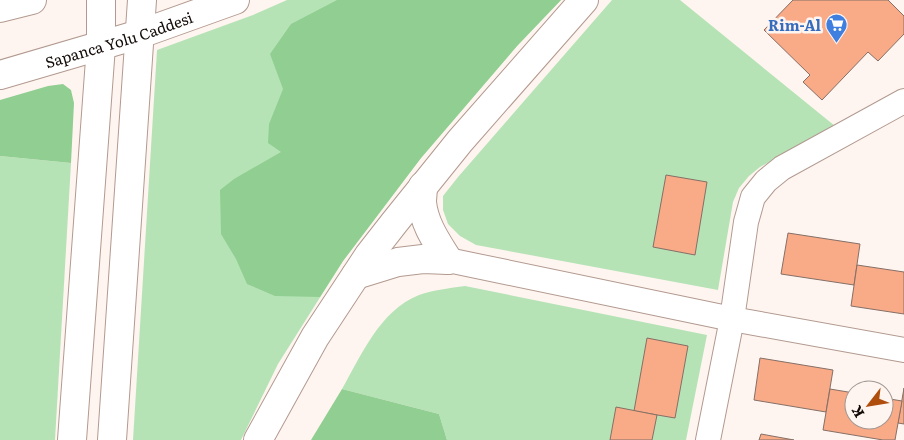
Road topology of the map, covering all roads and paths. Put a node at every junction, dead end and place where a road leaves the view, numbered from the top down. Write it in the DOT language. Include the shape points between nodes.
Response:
graph roads {
  1 [pos="32,0"];
  2 [pos="101,0"];
  3 [pos="142,0"];
  4 [pos="235,0"];
  5 [pos="584,0"];
  6 [pos="0,8"];
  7 [pos="140,34"];
  8 [pos="100,46"];
  9 [pos="0,75"];
  10 [pos="904,101"];
  11 [pos="423,186"];
  12 [pos="448,260"];
  13 [pos="356,275"];
  14 [pos="732,319"];
  15 [pos="904,350"];
  16 [pos="72,440"];
  17 [pos="112,440"];
  18 [pos="258,440"];
  19 [pos="708,440"];
  1 -- 6 [label="main road"];
  2 -- 8 [label="main road"];
  3 -- 7 [label="main road"];
  4 -- 7 [label="main road, Sapanca Yolu Caddesi"];
  5 -- 11 [label="main road"];
  7 -- 8 [label="main road, Sapanca Yolu Caddesi"];
  7 -- 17 [label="main road"];
  8 -- 9 [label="main road, Sapanca Yolu Caddesi"];
  8 -- 16 [label="main road"];
  10 -- 14 [label="street" via="782,168 753,197 746,222"];
  11 -- 12 [label="main road" via="426,221"];
  11 -- 13 [label="main road"];
  12 -- 13 [label="main road" via="398,262"];
  12 -- 14 [label="street"];
  13 -- 18 [label="main road" via="314,337"];
  14 -- 15 [label="street"];
  14 -- 19 [label="street"];
}
